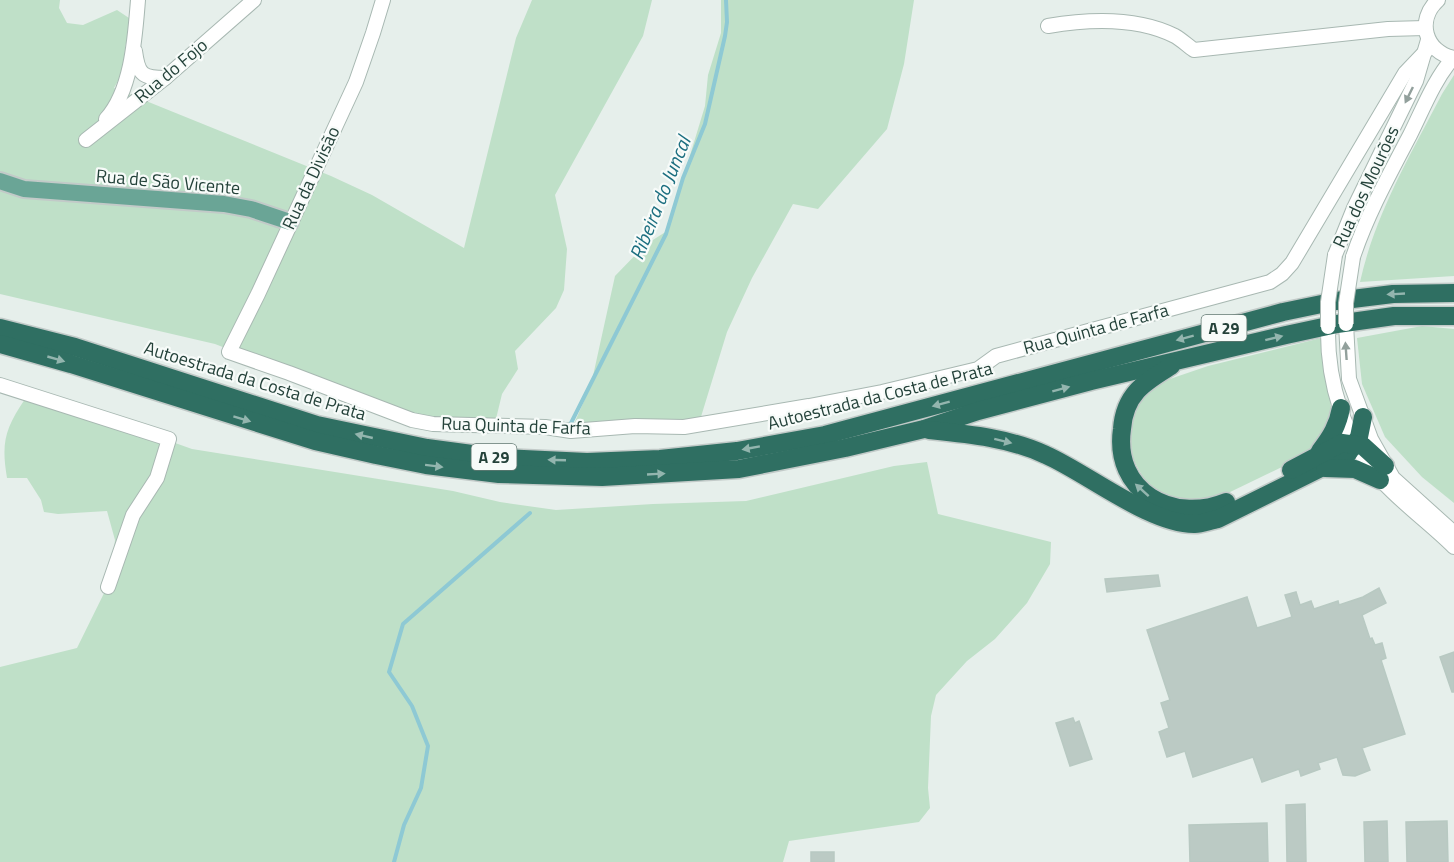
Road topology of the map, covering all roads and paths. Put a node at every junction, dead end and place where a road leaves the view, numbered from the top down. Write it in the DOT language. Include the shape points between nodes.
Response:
graph roads {
  1 [pos="138,0"];
  2 [pos="254,0"];
  3 [pos="383,0"];
  4 [pos="1436,0"];
  5 [pos="1048,26"];
  6 [pos="1426,40"];
  7 [pos="134,46"];
  8 [pos="1454,58"];
  9 [pos="165,78"];
  10 [pos="0,171"];
  11 [pos="0,181"];
  12 [pos="77,194"];
  13 [pos="290,222"];
  14 [pos="1454,293"];
  15 [pos="1454,316"];
  16 [pos="0,328"];
  17 [pos="0,344"];
  18 [pos="229,352"];
  19 [pos="1176,362"];
  20 [pos="0,385"];
  21 [pos="1341,408"];
  22 [pos="1363,417"];
  23 [pos="924,429"];
  24 [pos="1356,444"];
  25 [pos="1317,463"];
  26 [pos="1383,473"];
  27 [pos="1454,533"];
  28 [pos="1454,547"];
  29 [pos="108,587"];
  1 -- 7 [label="street"];
  2 -- 9 [label="street, Rua do Fojo"];
  3 -- 13 [label="street, Rua da Divisão" via="356,82"];
  4 -- 6 [label="street, Rua dos Mourões" via="1426,17"];
  5 -- 6 [label="street" via="1082,20 1153,28 1194,50 1388,29"];
  6 -- 8 [label="street" via="1438,52"];
  6 -- 18 [label="street, Rua Quinta de Farfa" via="1292,263 1276,278 1255,287 996,356 978,369 830,402 684,427 571,431 412,420"];
  6 -- 21 [label="street, Rua dos Mourões, one-way, bridge" via="1416,81 1335,255 1327,350"];
  7 -- 9 [label="street" via="137,66 143,75"];
  7 -- 9 [label="street, Rua do Fojo" via="112,112 87,140"];
  22 -- 8 [label="street, Rua dos Mourões, one-way, bridge" via="1349,379 1346,347 1346,303 1353,257 1370,214 1432,91"];
  10 -- 12 [label="main road, Rua de São Vicente"];
  11 -- 12 [label="main road, Rua de São Vicente" via="24,189"];
  12 -- 13 [label="main road, Rua de São Vicente" via="224,204"];
  13 -- 18 [label="street, Rua da Divisão"];
  14 -- 16 [label="highway, Autoestrada da Costa de Prata / A 29, one-way" via="1393,294 1283,312 825,435 737,451 587,462 502,458 427,448 317,425 75,347"];
  19 -- 15 [label="highway, Autoestrada da Costa de Prata / A 29, one-way" via="1337,324 1394,316"];
  17 -- 23 [label="highway, Autoestrada da Costa de Prata / A 29, one-way" via="315,441 426,465 499,474 602,477 739,469"];
  23 -- 19 [label="highway, Autoestrada da Costa de Prata / A 29, one-way" via="978,411"];
  25 -- 19 [label="highway, one-way" via="1206,509 1165,506 1146,494 1132,480 1122,461 1124,413 1137,391"];
  20 -- 29 [label="street" via="170,439 157,478 133,515"];
  21 -- 24 [label="street, Rua dos Mourões"];
  21 -- 25 [label="highway"];
  22 -- 24 [label="highway"];
  22 -- 26 [label="street, Rua dos Mourões"];
  23 -- 25 [label="highway, one-way" via="1003,441 1045,454 1140,508 1196,524 1218,519"];
  24 -- 25 [label="highway" via="1347,455"];
  24 -- 26 [label="highway" via="1369,450"];
  25 -- 26 [label="highway"];
  26 -- 27 [label="street, Rua dos Mourões"];
  26 -- 28 [label="street, Rua dos Mourões"];
}
